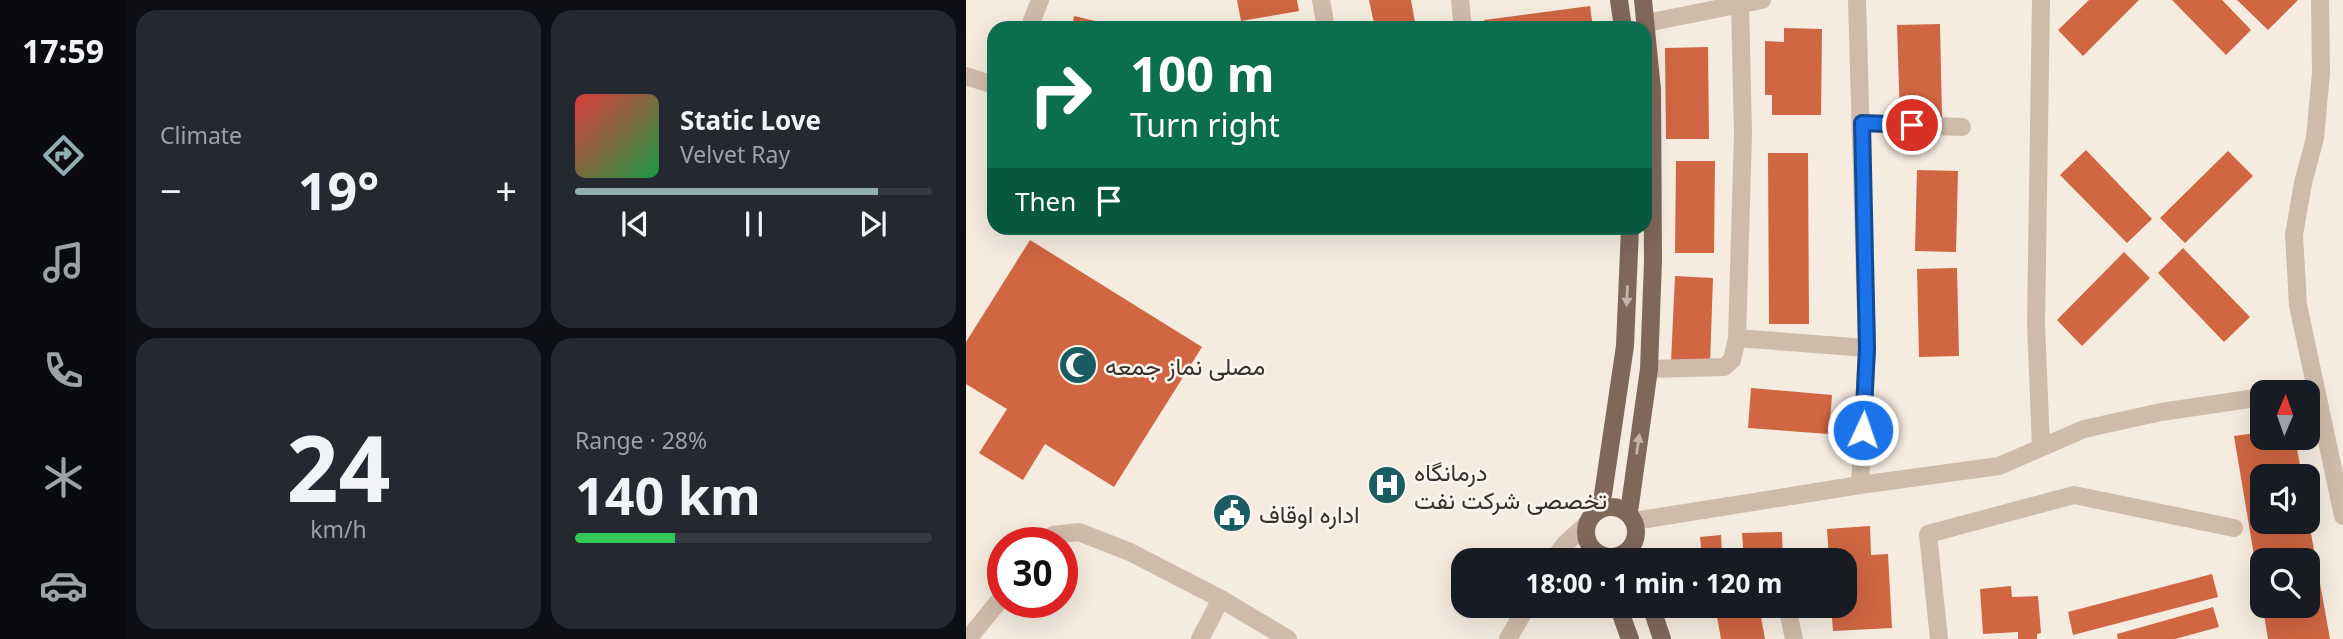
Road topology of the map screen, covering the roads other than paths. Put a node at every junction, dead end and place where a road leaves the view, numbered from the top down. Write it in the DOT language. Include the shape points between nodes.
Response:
graph roads {
  1 [pos="1040,0"];
  2 [pos="1321,0"];
  3 [pos="1460,0"];
  4 [pos="1619,0"];
  5 [pos="1643,0"];
  6 [pos="1762,0"];
  7 [pos="1857,0"];
  8 [pos="2041,0"];
  9 [pos="2320,0"];
  10 [pos="1740,3"];
  11 [pos="1032,21"];
  12 [pos="1325,21"];
  13 [pos="1462,21"];
  14 [pos="1622,21"];
  15 [pos="1646,21"];
  16 [pos="1652,22"];
  17 [pos="966,76"];
  18 [pos="987,83"];
  19 [pos="1862,123"];
  20 [pos="1962,127"];
  21 [pos="1652,166"];
  22 [pos="1630,235"];
  23 [pos="1737,338"];
  24 [pos="1867,348"];
  25 [pos="1649,369"];
  26 [pos="2314,380"];
  27 [pos="2250,399"];
  28 [pos="2320,407"];
  29 [pos="2041,447"];
  30 [pos="1860,485"];
  31 [pos="2342,507"];
  32 [pos="1601,508"];
  33 [pos="1632,516"];
  34 [pos="1586,526"];
  35 [pos="2235,528"];
  36 [pos="1078,532"];
  37 [pos="1562,548"];
  38 [pos="1591,548"];
  39 [pos="1637,548"];
  40 [pos="1221,599"];
  41 [pos="987,616"];
  42 [pos="1520,618"];
  43 [pos="1622,618"];
  44 [pos="1655,618"];
  45 [pos="1790,618"];
  46 [pos="1628,636"];
  47 [pos="968,639"];
  48 [pos="1200,639"];
  49 [pos="1288,639"];
  50 [pos="1508,639"];
  51 [pos="1662,639"];
  52 [pos="1794,639"];
  53 [pos="1939,639"];
  1 -- 11 [label="street"];
  2 -- 12 [label="street"];
  3 -- 13 [label="street"];
  4 -- 14 [label="main road"];
  5 -- 15 [label="main road"];
  6 -- 10 [label="street"];
  7 -- 19 [label="street"];
  8 -- 29 [label="street" via="2036,324"];
  9 -- 26 [label="street" via="2321,73 2315,138 2294,235 2298,305"];
  10 -- 16 [label="street"];
  10 -- 23 [label="street" via="1743,134"];
  17 -- 18 [label="street"];
  19 -- 20 [label="street"];
  19 -- 24 [label="street"];
  21 -- 25 [label="main road"];
  22 -- 32 [label="main road, one-way" via="1625,345"];
  23 -- 24 [label="street"];
  23 -- 25 [label="street" via="1732,360 1724,368"];
  24 -- 30 [label="street"];
  33 -- 25 [label="main road, one-way"];
  27 -- 29 [label="street" via="2084,429"];
  28 -- 31 [label="street"];
  29 -- 30 [label="street" via="1999,466"];
  30 -- 33 [label="street"];
  32 -- 33 [label="main road" via="1617,507"];
  32 -- 34 [label="main road"];
  33 -- 39 [label="main road"];
  34 -- 37 [label="street"];
  34 -- 38 [label="main road"];
  35 -- 53 [label="street" via="2074,495 1928,534"];
  36 -- 40 [label="street" via="1130,552"];
  40 -- 48 [label="street"];
  40 -- 49 [label="street"];
  41 -- 47 [label="street"];
  42 -- 50 [label="street"];
  43 -- 46 [label="main road"];
  44 -- 51 [label="main road"];
  45 -- 52 [label="street"];
}
